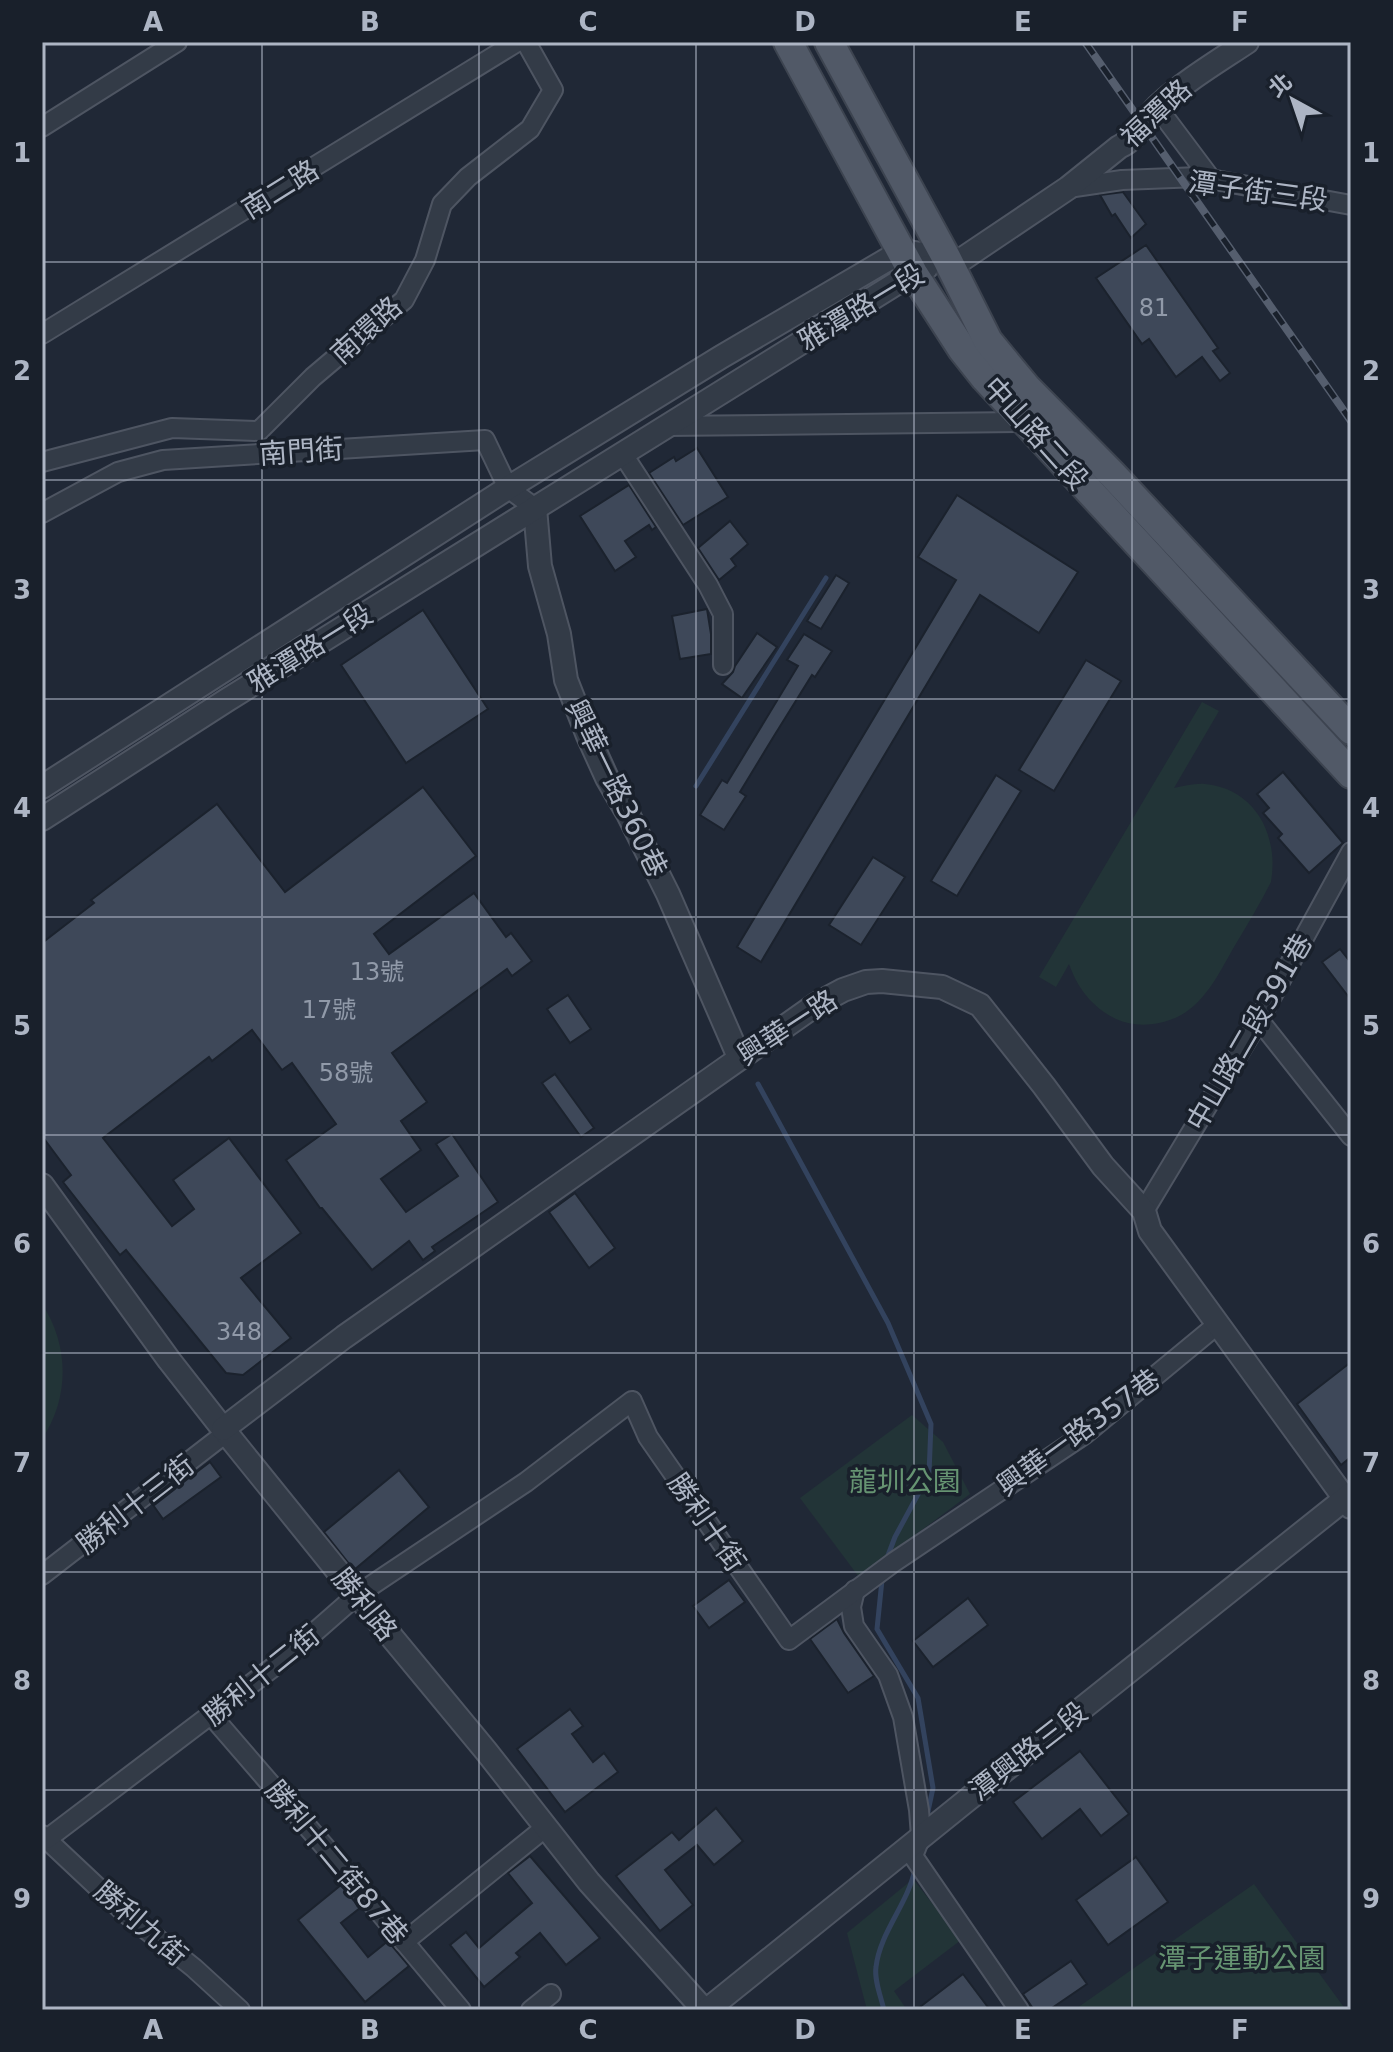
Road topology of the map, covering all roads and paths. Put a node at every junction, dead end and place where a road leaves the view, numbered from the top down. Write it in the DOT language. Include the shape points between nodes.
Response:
graph roads {
  1 [pos="177,42"];
  2 [pos="517,42"];
  3 [pos="526,42"];
  4 [pos="788,42"];
  5 [pos="829,42"];
  6 [pos="1247,42"];
  7 [pos="1157,107"];
  8 [pos="42,127"];
  9 [pos="1211,179"];
  10 [pos="1068,188"];
  11 [pos="1351,205"];
  12 [pos="947,259"];
  13 [pos="907,262"];
  14 [pos="42,334"];
  15 [pos="1026,422"];
  16 [pos="665,426"];
  17 [pos="622,453"];
  18 [pos="42,462"];
  19 [pos="508,488"];
  20 [pos="535,508"];
  21 [pos="42,513"];
  22 [pos="723,665"];
  23 [pos="1351,730"];
  24 [pos="1351,774"];
  25 [pos="42,787"];
  26 [pos="42,819"];
  27 [pos="1351,852"];
  28 [pos="1259,1020"];
  29 [pos="739,1057"];
  30 [pos="1351,1136"];
  31 [pos="42,1185"];
  32 [pos="1144,1211"];
  33 [pos="1218,1324"];
  34 [pos="632,1401"];
  35 [pos="223,1429"];
  36 [pos="1349,1500"];
  37 [pos="42,1575"];
  38 [pos="855,1590"];
  39 [pos="357,1595"];
  40 [pos="211,1715"];
  41 [pos="546,1827"];
  42 [pos="44,1837"];
  43 [pos="922,1840"];
  44 [pos="404,1942"];
  45 [pos="551,1994"];
  46 [pos="240,2010"];
  47 [pos="461,2010"];
  48 [pos="531,2010"];
  49 [pos="705,2010"];
  50 [pos="1019,2010"];
  1 -- 8 [label="street"];
  2 -- 14 [label="street, 南二路"];
  3 -- 18 [label="street, 南環路" via="553,90 530,129 442,204 425,260 404,300 259,431 172,428"];
  4 -- 13 [label="main road, 中山路二段"];
  5 -- 12 [label="main road, 中山路二段"];
  6 -- 7 [label="street, 福潭路"];
  7 -- 9 [label="street"];
  7 -- 10 [label="street, 福潭路" via="1128,143"];
  9 -- 10 [label="street, 潭子街三段" via="1130,180"];
  9 -- 11 [label="street, 潭子街三段"];
  10 -- 12 [label="street, 潭子街三段" via="961,260"];
  12 -- 13 [label="street, 雅潭路一段"];
  12 -- 23 [label="main road, 中山路二段" via="988,341 1026,387"];
  13 -- 15 [label="main road, 中山路二段" via="970,359"];
  13 -- 16 [label="street, 雅潭路一段"];
  13 -- 19 [label="street, 雅潭路一段" via="721,357"];
  15 -- 16 [label="street"];
  15 -- 24 [label="main road, 中山路二段"];
  16 -- 17 [label="street, 雅潭路一段"];
  17 -- 20 [label="street, 雅潭路一段"];
  17 -- 22 [label="street" via="723,614"];
  19 -- 20 [label="street, 南門街"];
  19 -- 21 [label="street, 南門街" via="485,440 163,460 118,472"];
  19 -- 25 [label="street, 雅潭路一段"];
  20 -- 26 [label="street, 雅潭路一段"];
  20 -- 29 [label="street, 興華一路360巷" via="540,566 566,680"];
  27 -- 28 [label="street, 中山路二段391巷"];
  28 -- 30 [label="street"];
  28 -- 32 [label="street, 中山路二段391巷"];
  29 -- 32 [label="street, 興華一路" via="817,1004 866,982 953,991 980,1005 1103,1166"];
  29 -- 35 [label="street, 興華一路"];
  31 -- 35 [label="street, 勝利路"];
  32 -- 33 [label="street, 興華一路" via="1150,1231"];
  33 -- 36 [label="street, 興華一路"];
  33 -- 38 [label="street, 興華一路357巷" via="1085,1434"];
  34 -- 38 [label="street, 勝利十街" via="648,1437 789,1640"];
  34 -- 39 [label="street, 勝利十二街" via="526,1482"];
  35 -- 37 [label="street, 勝利十三街" via="222,1436"];
  35 -- 39 [label="street, 勝利路"];
  36 -- 43 [label="street, 潭興路三段"];
  38 -- 43 [label="street" via="854,1626 888,1675 903,1717"];
  39 -- 40 [label="street, 勝利十二街"];
  39 -- 41 [label="street, 勝利路"];
  40 -- 42 [label="street, 勝利十二街"];
  40 -- 44 [label="street, 勝利十二街87巷"];
  41 -- 44 [label="street"];
  41 -- 49 [label="street, 勝利路"];
  42 -- 46 [label="street, 勝利九街"];
  43 -- 49 [label="street, 潭興路三段"];
  43 -- 50 [label="street" via="924,1873"];
  44 -- 47 [label="street, 勝利十二街87巷"];
  45 -- 48 [label="street"];
}
